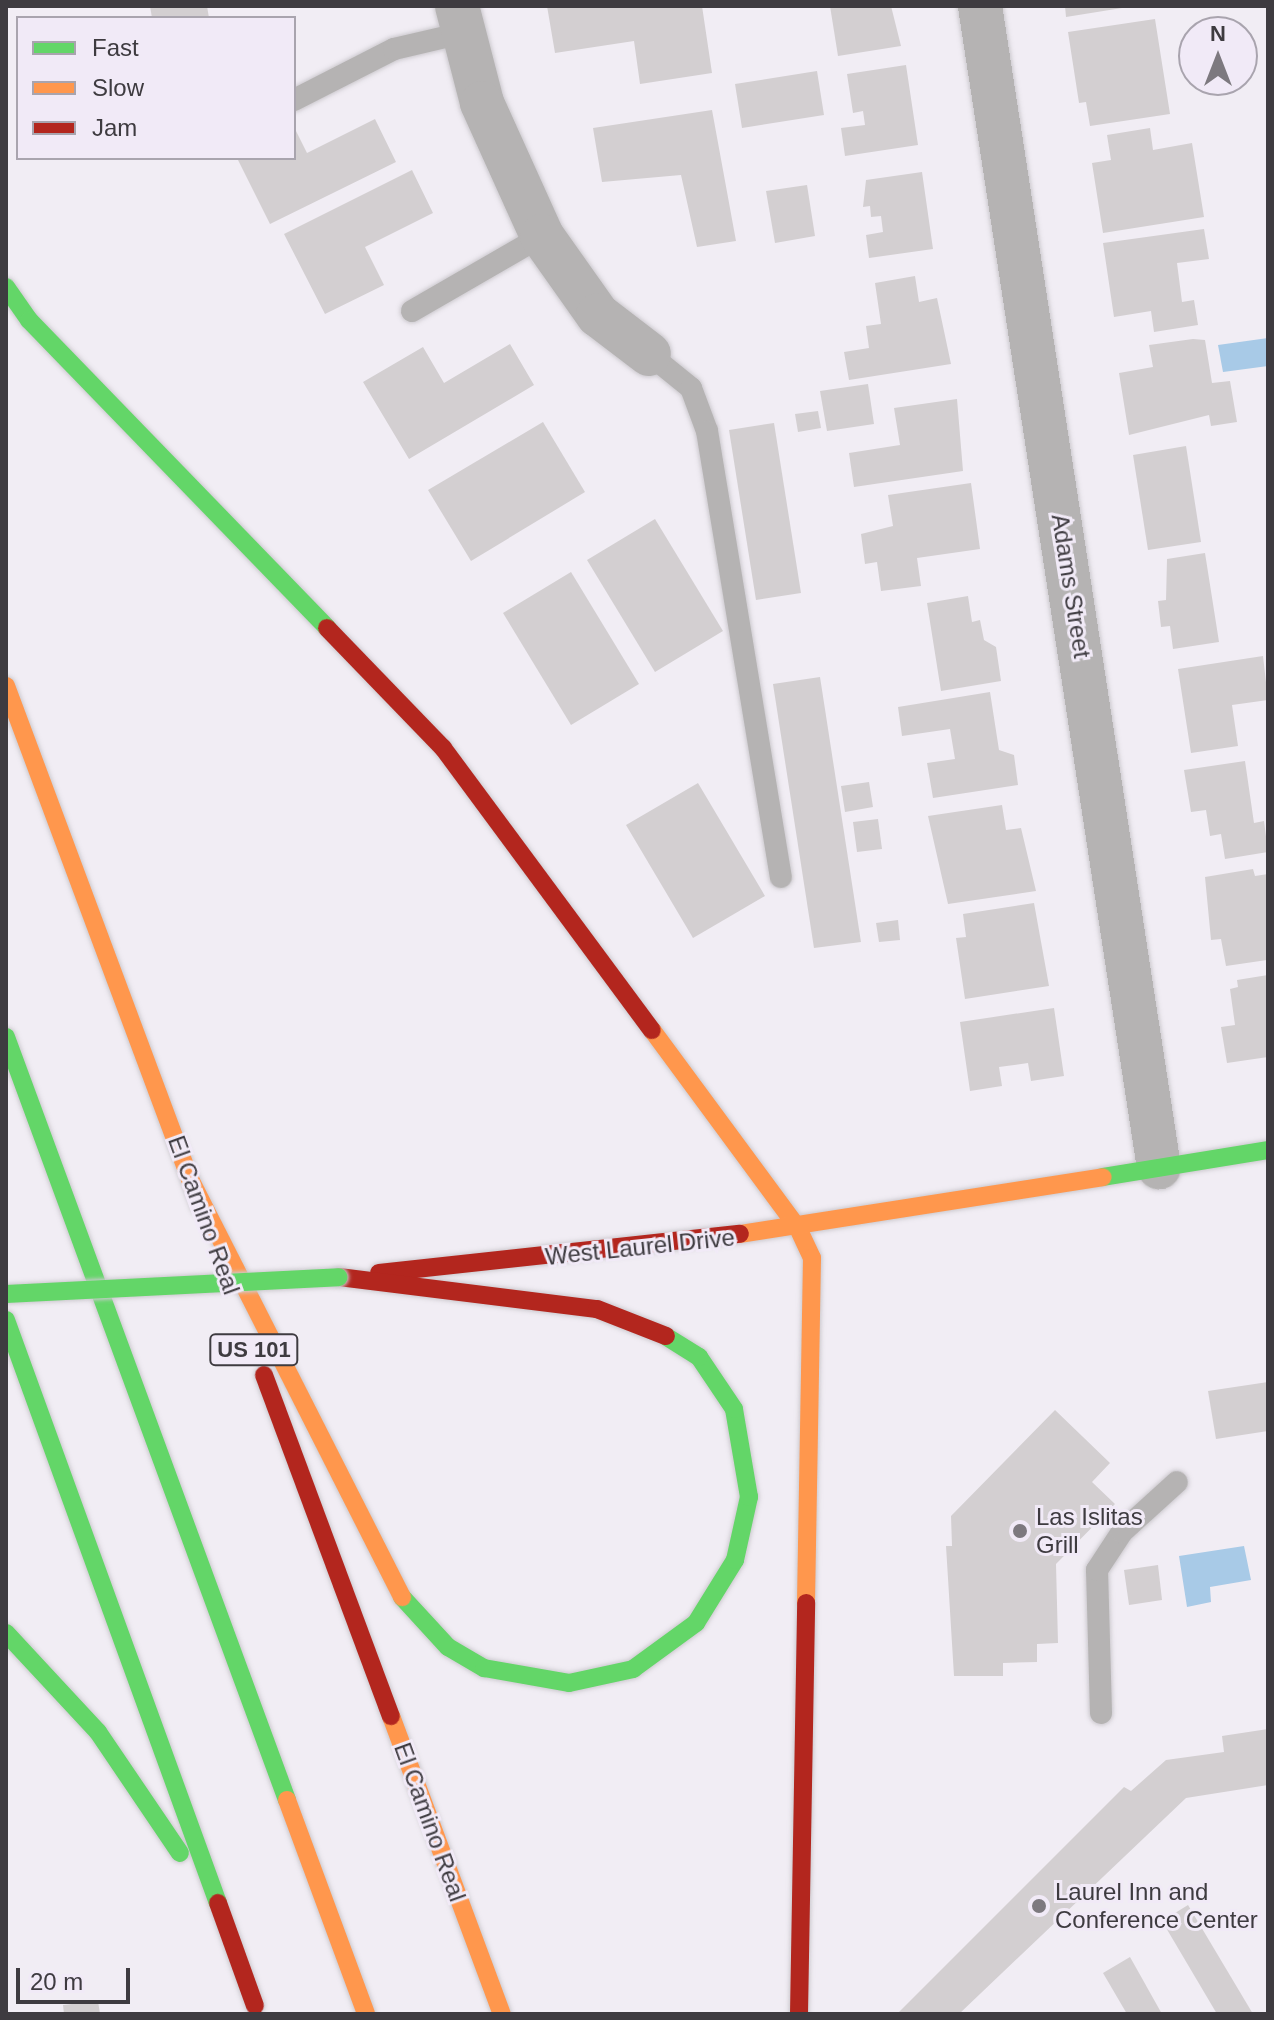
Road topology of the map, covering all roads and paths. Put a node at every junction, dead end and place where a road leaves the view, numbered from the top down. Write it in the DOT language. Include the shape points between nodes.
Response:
graph roads {
  1 [pos="980,6"];
  2 [pos="460,20"];
  3 [pos="296,99"];
  4 [pos="542,236"];
  5 [pos="6,287"];
  6 [pos="412,311"];
  7 [pos="649,354"];
  8 [pos="6,686"];
  9 [pos="781,877"];
  10 [pos="6,1037"];
  11 [pos="1268,1150"];
  12 [pos="1159,1167"];
  13 [pos="190,1179"];
  14 [pos="798,1228"];
  15 [pos="339,1277"];
  16 [pos="6,1294"];
  17 [pos="6,1320"];
  18 [pos="1177,1482"];
  19 [pos="6,1633"];
  20 [pos="1101,1713"];
  21 [pos="257,2010"];
  22 [pos="366,2014"];
  23 [pos="502,2014"];
  24 [pos="799,2014"];
  1 -- 12 [label="street, Adams Street"];
  2 -- 3 [label="lane"];
  2 -- 4 [label="street" via="497,142"];
  4 -- 6 [label="lane"];
  4 -- 7 [label="street" via="598,315"];
  5 -- 14 [label="main road" via="29,320 443,748"];
  7 -- 9 [label="lane" via="691,388 707,431"];
  8 -- 13 [label="main road, El Camino Real / US 101"];
  10 -- 22 [label="main road"];
  11 -- 12 [label="main road, West Laurel Drive"];
  12 -- 14 [label="main road, West Laurel Drive"];
  13 -- 15 [label="main road" via="395,1590 430,1631 484,1668 569,1683 633,1669 696,1623 735,1560 749,1497 734,1409 699,1357 650,1326 597,1309"];
  13 -- 23 [label="main road, El Camino Real / US 101"];
  14 -- 15 [label="main road, West Laurel Drive"];
  14 -- 24 [label="main road" via="812,1258 814,1310"];
  15 -- 16 [label="main road, West Laurel Drive, bridge"];
  17 -- 21 [label="main road"];
  18 -- 20 [label="lane" via="1122,1532 1097,1570"];
  19 -- 21 [label="main road" via="98,1732 143,1793 200,1885"];
}
